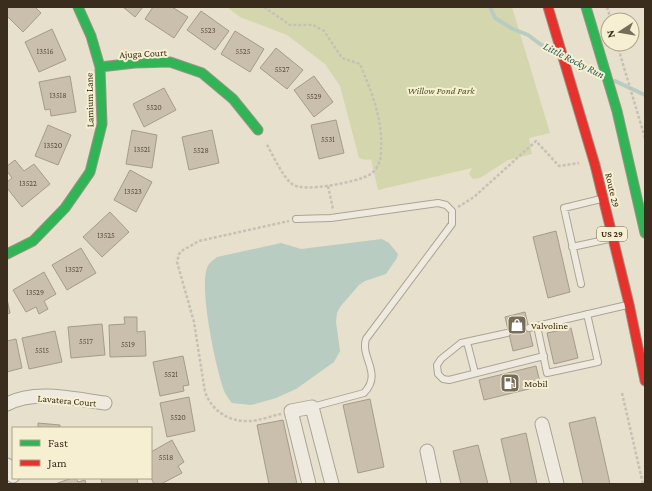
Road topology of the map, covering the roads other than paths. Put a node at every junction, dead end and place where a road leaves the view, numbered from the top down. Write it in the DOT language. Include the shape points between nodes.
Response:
graph roads {
  1 [pos="78,7"];
  2 [pos="548,7"];
  3 [pos="586,7"];
  4 [pos="100,67"];
  5 [pos="258,130"];
  6 [pos="604,199"];
  7 [pos="296,219"];
  8 [pos="645,233"];
  9 [pos="613,238"];
  10 [pos="572,247"];
  11 [pos="7,254"];
  12 [pos="581,284"];
  13 [pos="629,304"];
  14 [pos="586,314"];
  15 [pos="537,326"];
  16 [pos="529,328"];
  17 [pos="506,333"];
  18 [pos="467,342"];
  19 [pos="544,356"];
  20 [pos="475,373"];
  21 [pos="645,380"];
  22 [pos="105,403"];
  23 [pos="7,404"];
  24 [pos="312,407"];
  25 [pos="542,424"];
  26 [pos="427,451"];
  27 [pos="309,484"];
  28 [pos="332,484"];
  29 [pos="434,484"];
  30 [pos="557,484"];
  1 -- 4 [label="main road, Lamium Lane" via="91,36"];
  2 -- 6 [label="main road, Route 29 / US 29"];
  3 -- 8 [label="main road" via="616,111"];
  4 -- 5 [label="main road, Ajuga Court" via="170,62 202,73 233,98"];
  4 -- 11 [label="main road, Lamium Lane" via="102,124 90,172 65,208 33,241"];
  6 -- 9 [label="main road, Route 29 / US 29"];
  6 -- 10 [label="lane" via="564,208"];
  7 -- 24 [label="lane" via="336,217 438,203 446,205 452,211 452,224 366,339 364,345 372,376 370,387 364,394"];
  9 -- 10 [label="lane"];
  9 -- 13 [label="main road, Route 29 / US 29"];
  10 -- 12 [label="lane"];
  13 -- 14 [label="lane"];
  13 -- 21 [label="main road, Route 29 / US 29"];
  14 -- 15 [label="lane"];
  14 -- 19 [label="lane" via="598,362 547,373"];
  15 -- 16 [label="lane"];
  15 -- 19 [label="lane"];
  17 -- 18 [label="lane"];
  18 -- 20 [label="lane"];
  18 -- 20 [label="lane" via="461,343 441,359 437,365 438,374 449,380"];
  19 -- 20 [label="lane"];
  22 -- 23 [label="street, Lavatera Court" via="38,396"];
  24 -- 27 [label="street" via="291,411"];
  24 -- 28 [label="street"];
  25 -- 30 [label="street"];
  26 -- 29 [label="street"];
}
